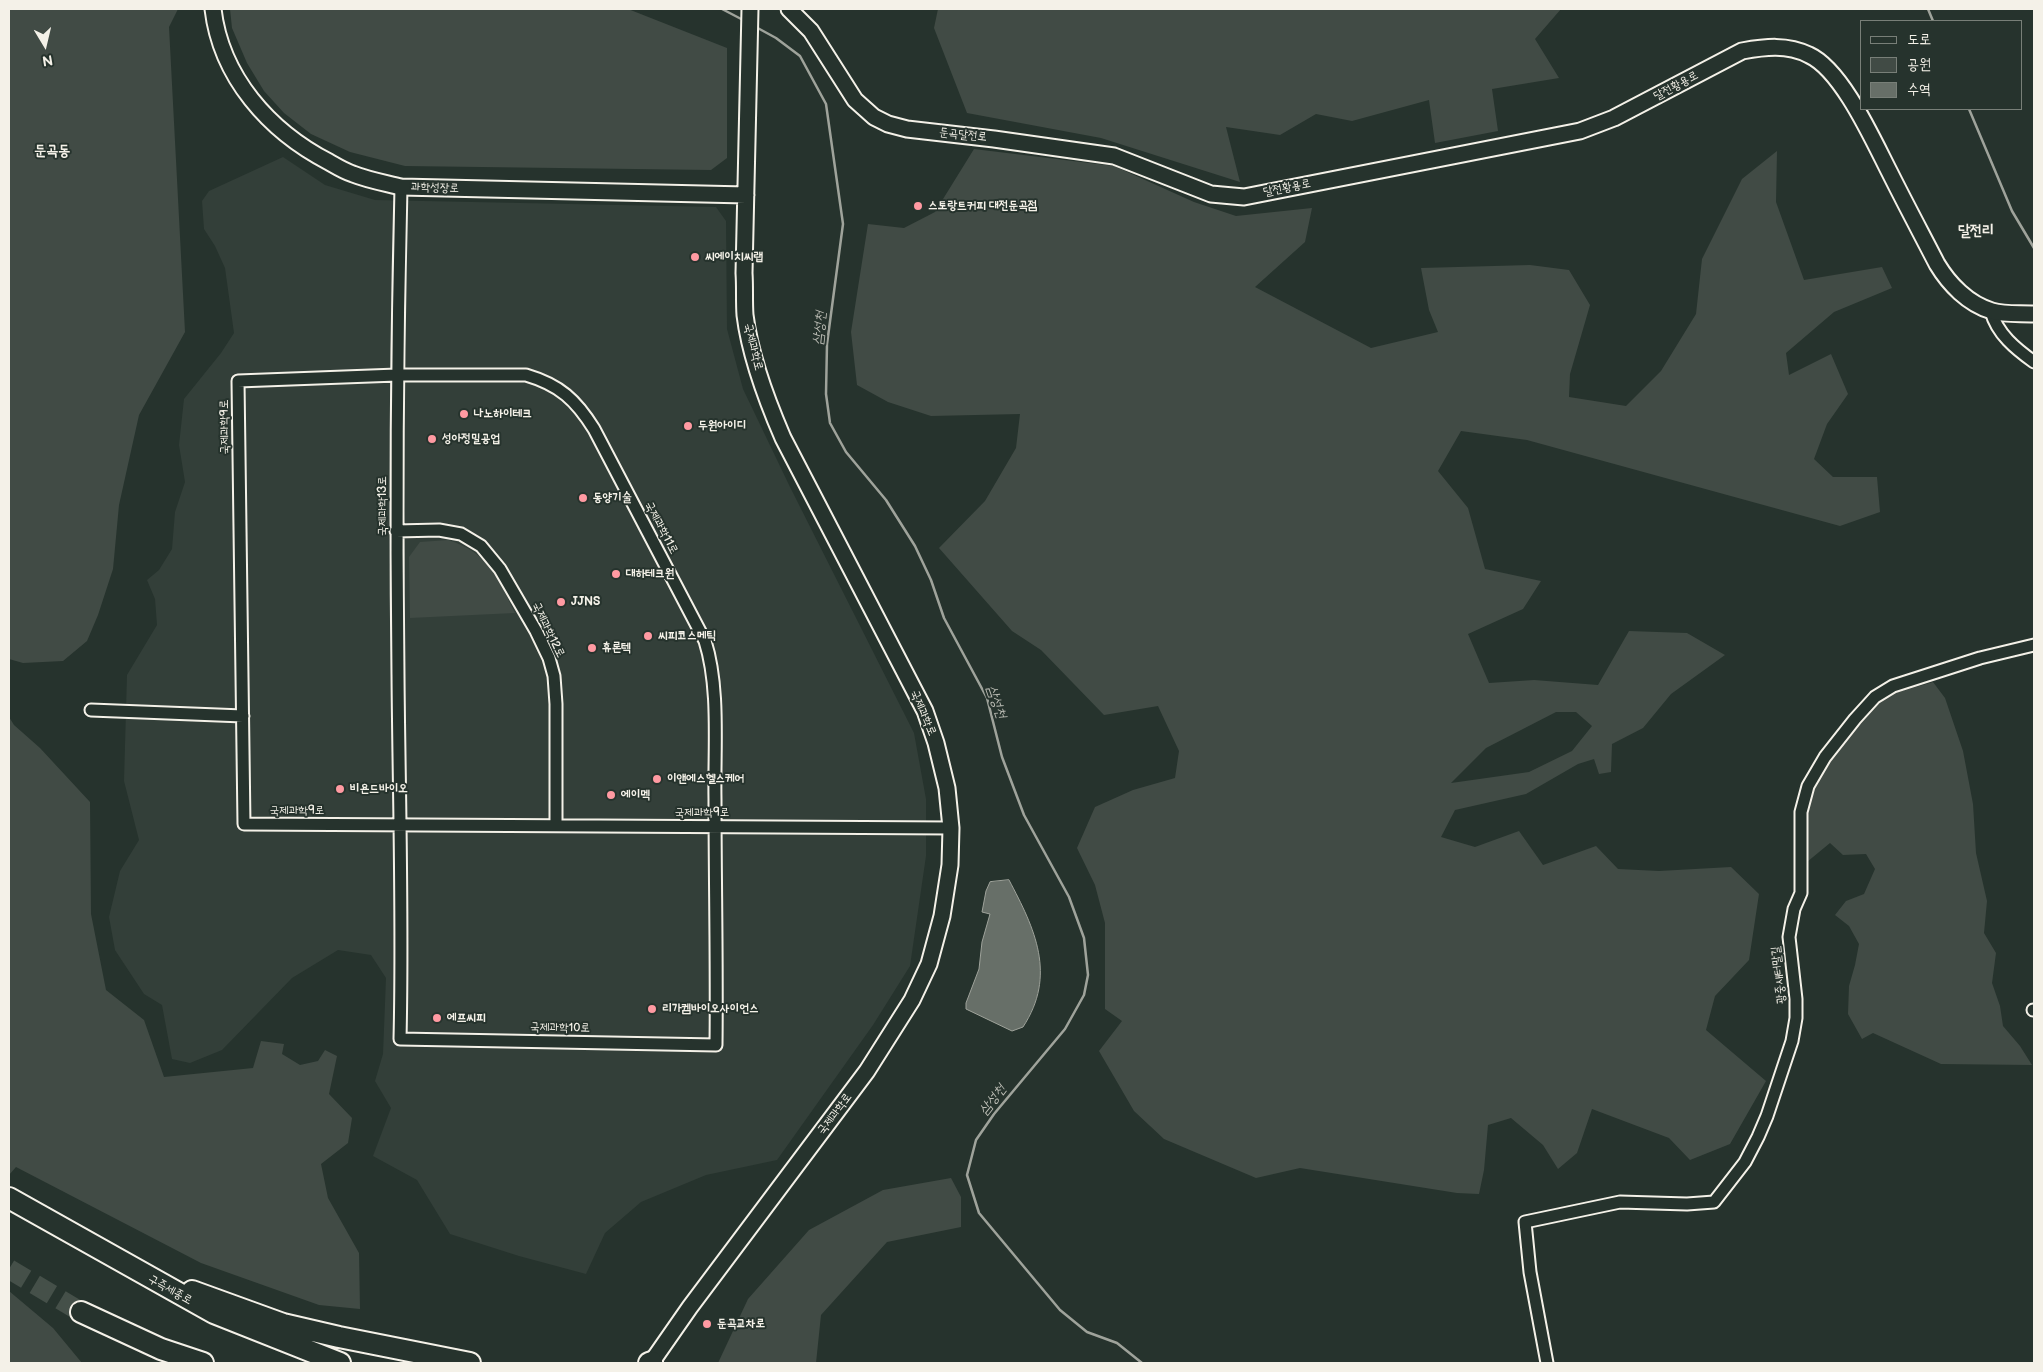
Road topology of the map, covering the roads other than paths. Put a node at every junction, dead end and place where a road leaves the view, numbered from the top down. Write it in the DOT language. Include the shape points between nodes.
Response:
graph roads {
  1 [pos="213,9"];
  2 [pos="750,9"];
  3 [pos="789,9"];
  4 [pos="1187,185"];
  5 [pos="401,186"];
  6 [pos="746,195"];
  7 [pos="1991,311"];
  8 [pos="2034,314"];
  9 [pos="2034,362"];
  10 [pos="397,375"];
  11 [pos="396,531"];
  12 [pos="2034,645"];
  13 [pos="91,710"];
  14 [pos="243,716"];
  15 [pos="399,826"];
  16 [pos="556,826"];
  17 [pos="715,827"];
  18 [pos="951,828"];
  19 [pos="9,1198"];
  20 [pos="146,1276"];
  21 [pos="81,1312"];
  22 [pos="161,1349"];
  23 [pos="655,1360"];
  24 [pos="189,1363"];
  25 [pos="203,1363"];
  26 [pos="340,1363"];
  27 [pos="470,1363"];
  28 [pos="1547,1363"];
  1 -- 5 [label="street, 과학성장로" via="233,72 255,104 279,129 312,154 352,174"];
  2 -- 6 [label="street, 국제과학로"];
  3 -- 4 [label="street, 둔곡달전로" via="810,31 855,100 874,117 888,124 1114,156"];
  4 -- 7 [label="street, 달전황용로" via="1211,194 1244,197 1580,131 1614,118 1742,51 1782,47 1810,55 1833,75 1858,111 1948,282"];
  5 -- 6 [label="street, 과학성장로"];
  5 -- 10 [label="street, 국제과학13로"];
  6 -- 18 [label="street, 국제과학로" via="745,316 766,398 783,438 924,711 947,788"];
  7 -- 8 [label="street, 달전황용로"];
  7 -- 9 [label="street" via="1994,323 2005,338"];
  10 -- 11 [label="street, 국제과학13로"];
  10 -- 14 [label="street, 국제과학9로" via="238,381"];
  10 -- 17 [label="street, 국제과학11로" via="526,375 560,388 586,415 705,641 714,692"];
  11 -- 15 [label="street, 국제과학13로"];
  11 -- 16 [label="street, 국제과학12로" via="439,530 461,534 481,546 500,569 536,631 554,676"];
  12 -- 28 [label="street, 광중새터말길" via="1980,658 1893,686 1868,704 1825,757 1808,786 1801,812 1801,893 1794,909 1789,937 1796,999 1792,1041 1758,1137 1745,1162 1714,1202 1620,1202 1525,1222 1530,1272"];
  13 -- 14 [label="street"];
  14 -- 15 [label="street, 국제과학9로" via="244,824"];
  15 -- 16 [label="street, 국제과학9로"];
  15 -- 17 [label="street, 국제과학10로" via="400,1039 716,1045"];
  16 -- 17 [label="street, 국제과학9로"];
  17 -- 18 [label="street, 국제과학9로"];
  18 -- 23 [label="street, 국제과학로" via="950,865 942,916 929,964 912,1000 867,1071 696,1299"];
  19 -- 20 [label="highway, 구즉세종로"];
  20 -- 26 [label="highway, 구즉세종로" via="214,1314"];
  20 -- 27 [label="highway" via="283,1324"];
  21 -- 22 [label="highway"];
  22 -- 24 [label="highway"];
  22 -- 25 [label="highway"];
}
